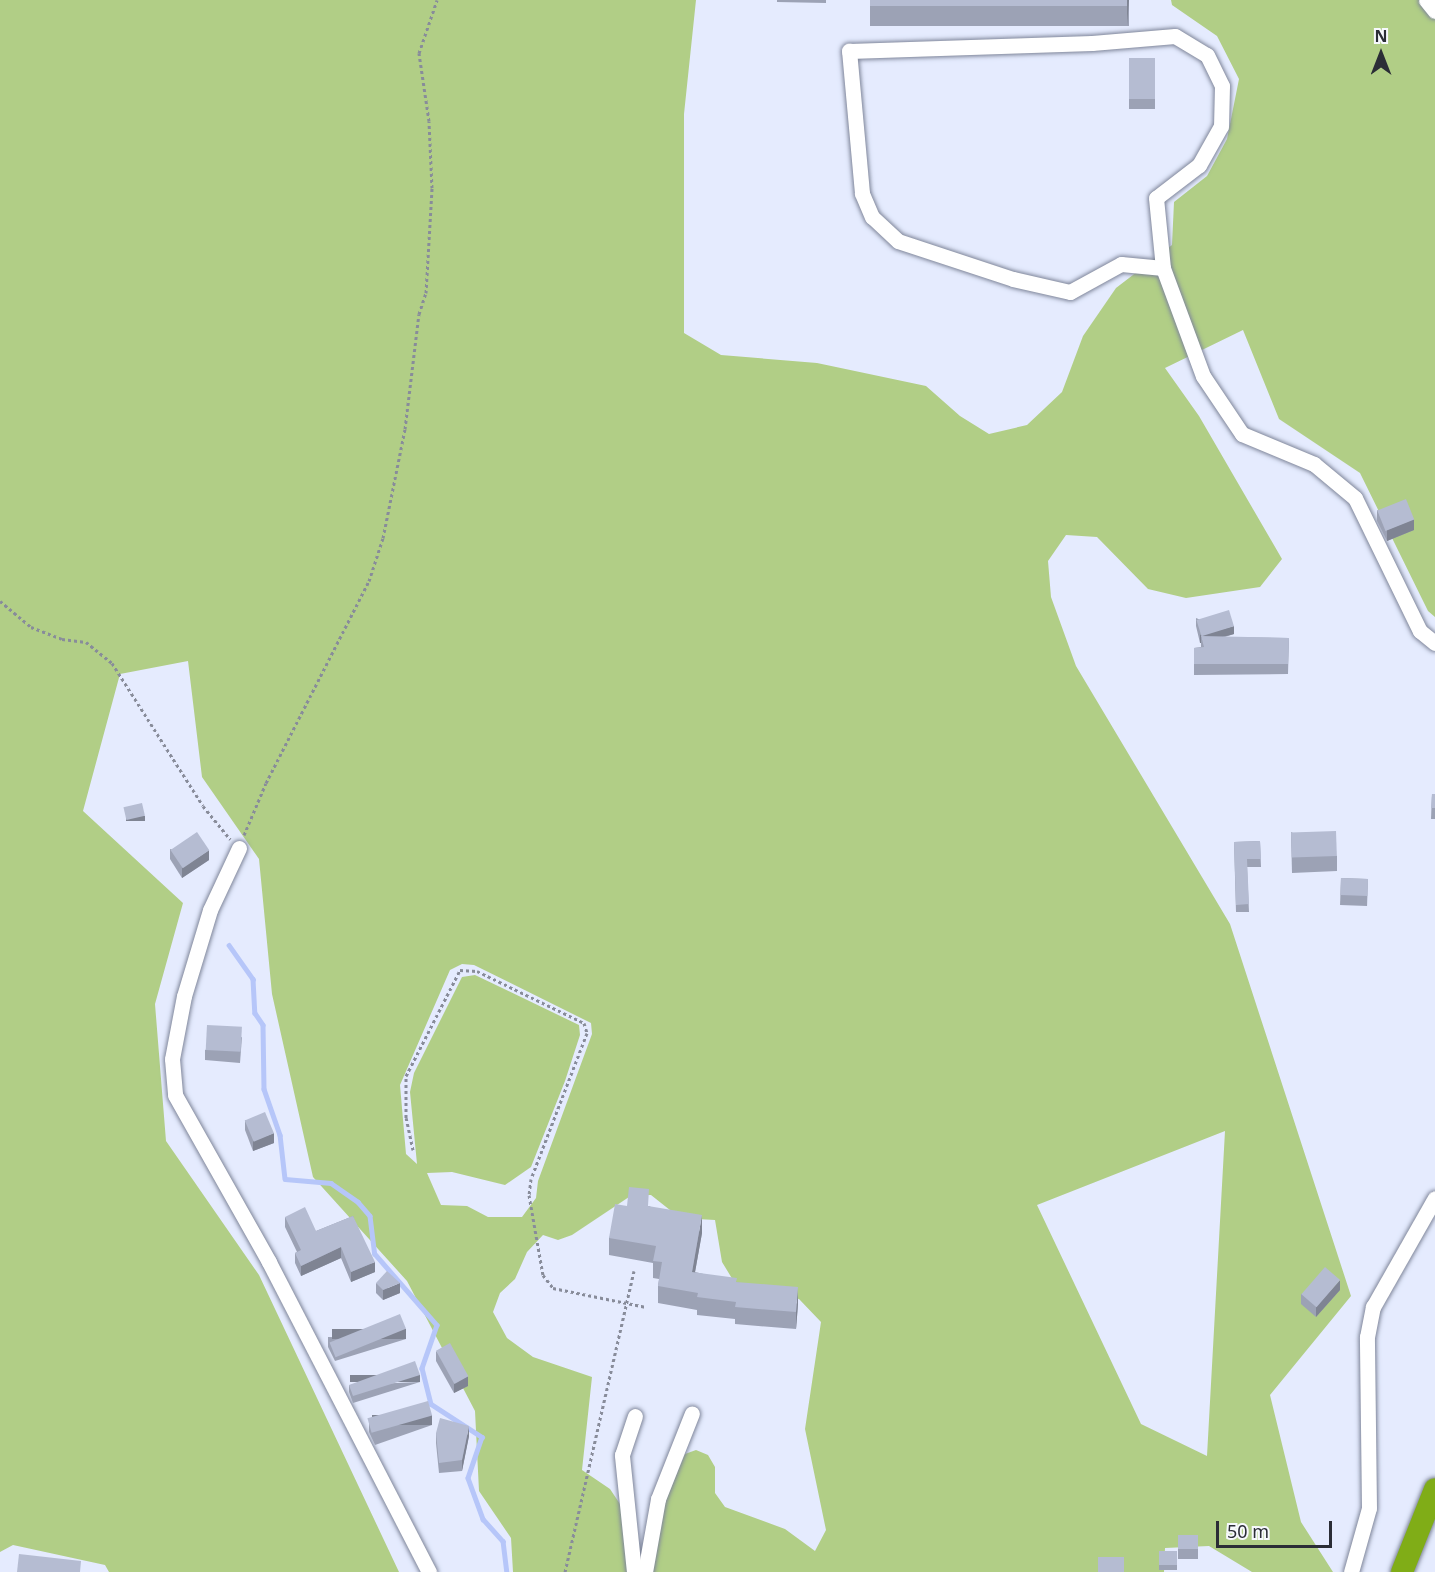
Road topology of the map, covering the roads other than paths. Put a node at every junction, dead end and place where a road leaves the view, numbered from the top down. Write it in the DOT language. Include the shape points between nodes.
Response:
graph roads {
  1 [pos="1426,0"];
  2 [pos="1435,11"];
  3 [pos="1163,268"];
  4 [pos="1435,643"];
  5 [pos="239,848"];
  6 [pos="1435,1198"];
  7 [pos="692,1413"];
  8 [pos="635,1416"];
  9 [pos="1435,1489"];
  10 [pos="429,1572"];
  11 [pos="634,1572"];
  12 [pos="645,1572"];
  13 [pos="1351,1572"];
  14 [pos="1402,1572"];
  1 -- 2 [label="street"];
  3 -- 3 [label="street" via="1156,198 1199,165 1221,126 1221,86 1207,55 1175,36 1092,43 849,51 862,193 872,216 898,241 1013,279 1070,292 1120,264"];
  3 -- 4 [label="street" via="1203,376 1242,434 1314,464 1355,498 1420,631"];
  5 -- 10 [label="street" via="210,910 184,996 172,1059 175,1095 269,1262"];
  6 -- 13 [label="street" via="1373,1307 1367,1337 1369,1508"];
  7 -- 12 [label="street" via="658,1499"];
  8 -- 11 [label="street" via="622,1455"];
  9 -- 14 [label="highway"];
}
